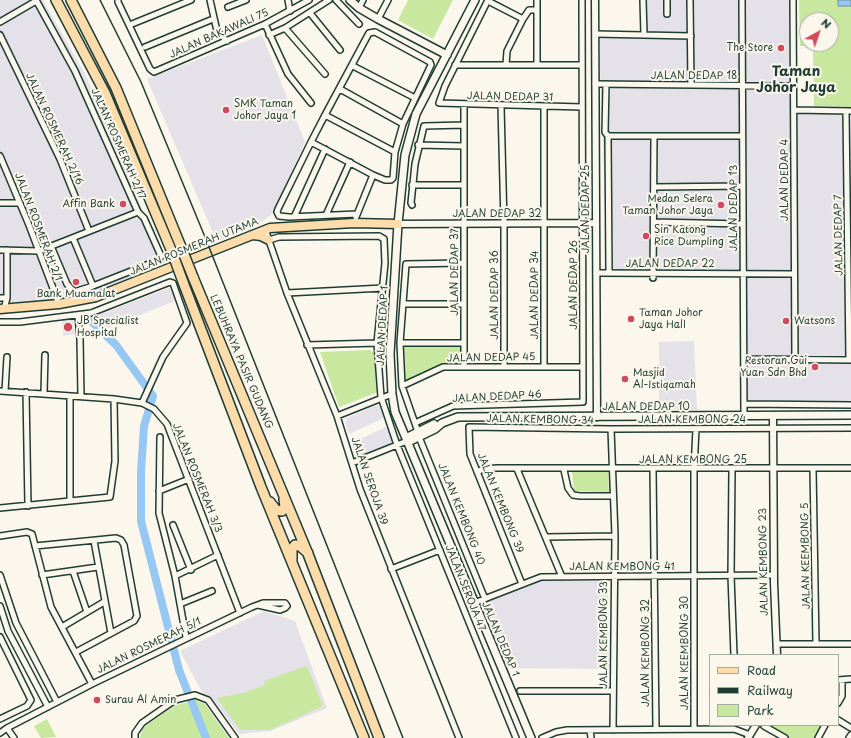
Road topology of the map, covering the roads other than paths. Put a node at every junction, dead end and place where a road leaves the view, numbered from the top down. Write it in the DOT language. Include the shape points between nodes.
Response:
graph roads {
  1 [pos="36,0"];
  2 [pos="56,0"];
  3 [pos="71,0"];
  4 [pos="118,0"];
  5 [pos="191,0"];
  6 [pos="210,0"];
  7 [pos="246,0"];
  8 [pos="288,0"];
  9 [pos="309,0"];
  10 [pos="329,0"];
  11 [pos="336,0"];
  12 [pos="350,0"];
  13 [pos="363,0"];
  14 [pos="388,0"];
  15 [pos="475,0"];
  16 [pos="537,0"];
  17 [pos="582,0"];
  18 [pos="596,0"];
  19 [pos="643,0"];
  20 [pos="667,0"];
  21 [pos="690,0"];
  22 [pos="742,0"];
  23 [pos="793,0"];
  24 [pos="488,1"];
  25 [pos="228,7"];
  26 [pos="359,8"];
  27 [pos="537,10"];
  28 [pos="290,11"];
  29 [pos="310,13"];
  30 [pos="667,14"];
  31 [pos="213,18"];
  32 [pos="378,19"];
  33 [pos="523,19"];
  34 [pos="0,22"];
  35 [pos="132,24"];
  36 [pos="265,24"];
  37 [pos="359,24"];
  38 [pos="285,28"];
  39 [pos="596,34"];
  40 [pos="0,35"];
  41 [pos="268,35"];
  42 [pos="644,35"];
  43 [pos="691,36"];
  44 [pos="227,41"];
  45 [pos="145,47"];
  46 [pos="340,50"];
  47 [pos="447,55"];
  48 [pos="455,65"];
  49 [pos="506,65"];
  50 [pos="537,65"];
  51 [pos="582,65"];
  52 [pos="353,66"];
  53 [pos="324,74"];
  54 [pos="595,84"];
  55 [pos="606,84"];
  56 [pos="691,85"];
  57 [pos="742,85"];
  58 [pos="794,86"];
  59 [pos="340,89"];
  60 [pos="415,98"];
  61 [pos="311,102"];
  62 [pos="464,105"];
  63 [pos="501,106"];
  64 [pos="544,106"];
  65 [pos="582,107"];
  66 [pos="794,110"];
  67 [pos="848,111"];
  68 [pos="325,115"];
  69 [pos="402,124"];
  70 [pos="464,125"];
  71 [pos="608,136"];
  72 [pos="742,136"];
  73 [pos="654,137"];
  74 [pos="311,142"];
  75 [pos="418,145"];
  76 [pos="464,146"];
  77 [pos="325,149"];
  78 [pos="395,152"];
  79 [pos="0,156"];
  80 [pos="350,162"];
  81 [pos="373,175"];
  82 [pos="412,185"];
  83 [pos="464,185"];
  84 [pos="743,186"];
  85 [pos="654,187"];
  86 [pos="0,203"];
  87 [pos="20,203"];
  88 [pos="412,205"];
  89 [pos="138,212"];
  90 [pos="357,214"];
  91 [pos="295,215"];
  92 [pos="326,215"];
  93 [pos="654,222"];
  94 [pos="596,223"];
  95 [pos="354,224"];
  96 [pos="398,224"];
  97 [pos="464,224"];
  98 [pos="504,224"];
  99 [pos="543,224"];
  100 [pos="583,224"];
  101 [pos="743,224"];
  102 [pos="265,229"];
  103 [pos="89,231"];
  104 [pos="251,235"];
  105 [pos="73,238"];
  106 [pos="269,240"];
  107 [pos="51,246"];
  108 [pos="0,250"];
  109 [pos="8,250"];
  110 [pos="39,251"];
  111 [pos="463,263"];
  112 [pos="609,272"];
  113 [pos="596,273"];
  114 [pos="743,273"];
  115 [pos="794,274"];
  116 [pos="654,275"];
  117 [pos="93,286"];
  118 [pos="383,288"];
  119 [pos="287,293"];
  120 [pos="0,298"];
  121 [pos="7,298"];
  122 [pos="59,304"];
  123 [pos="404,304"];
  124 [pos="464,304"];
  125 [pos="2,309"];
  126 [pos="78,315"];
  127 [pos="0,322"];
  128 [pos="377,343"];
  129 [pos="400,343"];
  130 [pos="464,343"];
  131 [pos="307,345"];
  132 [pos="45,355"];
  133 [pos="6,357"];
  134 [pos="744,359"];
  135 [pos="795,360"];
  136 [pos="850,360"];
  137 [pos="464,366"];
  138 [pos="504,366"];
  139 [pos="544,367"];
  140 [pos="583,367"];
  141 [pos="402,386"];
  142 [pos="3,391"];
  143 [pos="26,392"];
  144 [pos="44,393"];
  145 [pos="392,394"];
  146 [pos="70,396"];
  147 [pos="80,396"];
  148 [pos="381,397"];
  149 [pos="114,399"];
  150 [pos="583,402"];
  151 [pos="142,403"];
  152 [pos="744,404"];
  153 [pos="851,405"];
  154 [pos="851,415"];
  155 [pos="337,416"];
  156 [pos="744,416"];
  157 [pos="597,417"];
  158 [pos="773,417"];
  159 [pos="415,423"];
  160 [pos="470,428"];
  161 [pos="773,428"];
  162 [pos="851,428"];
  163 [pos="611,429"];
  164 [pos="696,429"];
  165 [pos="418,434"];
  166 [pos="160,437"];
  167 [pos="407,440"];
  168 [pos="397,445"];
  169 [pos="352,463"];
  170 [pos="851,468"];
  171 [pos="517,469"];
  172 [pos="612,469"];
  173 [pos="654,469"];
  174 [pos="694,469"];
  175 [pos="732,469"];
  176 [pos="773,469"];
  177 [pos="813,469"];
  178 [pos="564,470"];
  179 [pos="477,472"];
  180 [pos="188,479"];
  181 [pos="261,487"];
  182 [pos="159,491"];
  183 [pos="284,493"];
  184 [pos="613,496"];
  185 [pos="70,501"];
  186 [pos="28,506"];
  187 [pos="0,508"];
  188 [pos="173,525"];
  189 [pos="0,536"];
  190 [pos="615,536"];
  191 [pos="546,537"];
  192 [pos="94,541"];
  193 [pos="35,546"];
  194 [pos="440,550"];
  195 [pos="308,554"];
  196 [pos="218,555"];
  197 [pos="293,565"];
  198 [pos="98,567"];
  199 [pos="391,568"];
  200 [pos="191,570"];
  201 [pos="73,571"];
  202 [pos="0,575"];
  203 [pos="42,575"];
  204 [pos="175,576"];
  205 [pos="614,576"];
  206 [pos="655,576"];
  207 [pos="694,576"];
  208 [pos="732,576"];
  209 [pos="774,576"];
  210 [pos="562,577"];
  211 [pos="522,584"];
  212 [pos="212,591"];
  213 [pos="485,599"];
  214 [pos="104,602"];
  215 [pos="474,603"];
  216 [pos="180,604"];
  217 [pos="258,605"];
  218 [pos="0,606"];
  219 [pos="87,612"];
  220 [pos="240,613"];
  221 [pos="62,627"];
  222 [pos="111,633"];
  223 [pos="0,637"];
  224 [pos="186,637"];
  225 [pos="777,644"];
  226 [pos="816,644"];
  227 [pos="851,644"];
  228 [pos="76,652"];
  229 [pos="734,654"];
  230 [pos="777,654"];
  231 [pos="851,679"];
  232 [pos="840,680"];
  233 [pos="92,684"];
  234 [pos="520,691"];
  235 [pos="613,691"];
  236 [pos="839,701"];
  237 [pos="57,702"];
  238 [pos="48,706"];
  239 [pos="0,719"];
  240 [pos="839,721"];
  241 [pos="755,726"];
  242 [pos="764,726"];
  243 [pos="824,726"];
  244 [pos="734,727"];
  245 [pos="7,728"];
  246 [pos="851,728"];
  247 [pos="656,729"];
  248 [pos="694,729"];
  249 [pos="590,730"];
  250 [pos="613,730"];
  251 [pos="0,734"];
  252 [pos="749,736"];
  253 [pos="14,738"];
  254 [pos="135,738"];
  255 [pos="235,738"];
  256 [pos="364,738"];
  257 [pos="379,738"];
  258 [pos="459,738"];
  259 [pos="516,738"];
  260 [pos="530,738"];
  261 [pos="542,738"];
  262 [pos="591,738"];
  263 [pos="785,738"];
  264 [pos="818,738"];
  1 -- 34 [label="street"];
  1 -- 89 [label="street, JALAN ROSMERAH 2/17" via="75,71"];
  2 -- 181 [label="highway, bridge" via="105,93 172,252"];
  3 -- 183 [label="highway, LEBUHRAYA PASIR GUDANG, bridge" via="116,88"];
  4 -- 44 [label="street, JALAN BAKAWALI 75" via="150,69 154,72"];
  5 -- 35 [label="street"];
  6 -- 31 [label="street"];
  7 -- 25 [label="street"];
  8 -- 28 [label="street"];
  9 -- 28 [label="street, JALAN BAKAWALI 75"];
  10 -- 29 [label="street"];
  11 -- 37 [label="street"];
  12 -- 26 [label="main road"];
  13 -- 26 [label="street"];
  14 -- 32 [label="street"];
  15 -- 47 [label="main road, JALAN DEDAP 1"];
  16 -- 27 [label="street"];
  17 -- 51 [label="street, JALAN DEDAP 26"];
  18 -- 39 [label="street, JALAN DEDAP 25"];
  19 -- 42 [label="street"];
  20 -- 30 [label="street"];
  21 -- 43 [label="street"];
  22 -- 57 [label="street, JALAN DEDAP 13"];
  23 -- 58 [label="street, JALAN DEDAP 4"];
  24 -- 33 [label="street"];
  24 -- 48 [label="street"];
  26 -- 32 [label="main road"];
  27 -- 33 [label="street" via="529,10"];
  27 -- 50 [label="street"];
  28 -- 36 [label="street, JALAN BAKAWALI 75"];
  29 -- 38 [label="street"];
  29 -- 46 [label="street"];
  31 -- 44 [label="street" via="217,31"];
  31 -- 45 [label="street"];
  32 -- 47 [label="main road"];
  33 -- 49 [label="street" via="507,51"];
  36 -- 41 [label="street"];
  36 -- 44 [label="street, JALAN BAKAWALI 75"];
  38 -- 41 [label="street"];
  38 -- 53 [label="street"];
  39 -- 42 [label="street"];
  39 -- 54 [label="street, JALAN DEDAP 25"];
  40 -- 103 [label="street, JALAN ROSMERAH 2/16" via="60,160"];
  41 -- 61 [label="street" via="288,74"];
  42 -- 43 [label="street"];
  43 -- 56 [label="street"];
  47 -- 96 [label="main road, JALAN DEDAP 1" via="416,114 410,133 405,155"];
  48 -- 49 [label="street"];
  48 -- 62 [label="street, JALAN DEDAP 31" via="438,103"];
  49 -- 50 [label="street"];
  50 -- 51 [label="street"];
  51 -- 65 [label="street, JALAN DEDAP 26"];
  52 -- 59 [label="street"];
  52 -- 60 [label="street"];
  52 -- 60 [label="street" via="372,31 428,60 431,65"];
  54 -- 55 [label="street, JALAN DEDAP 18"];
  54 -- 94 [label="street, JALAN DEDAP 25"];
  55 -- 56 [label="street, JALAN DEDAP 18"];
  55 -- 71 [label="street" via="605,132"];
  56 -- 57 [label="street, JALAN DEDAP 18"];
  57 -- 58 [label="street, JALAN DEDAP 18"];
  57 -- 72 [label="street, JALAN DEDAP 13"];
  58 -- 66 [label="street, JALAN DEDAP 4"];
  59 -- 68 [label="street"];
  59 -- 69 [label="street"];
  60 -- 69 [label="street"];
  62 -- 63 [label="street, JALAN DEDAP 31"];
  62 -- 70 [label="street, JALAN DEDAP 37"];
  63 -- 64 [label="street, JALAN DEDAP 31"];
  63 -- 98 [label="street, JALAN DEDAP 36"];
  64 -- 65 [label="street, JALAN DEDAP 31"];
  64 -- 99 [label="street, JALAN DEDAP 34"];
  65 -- 100 [label="street, JALAN DEDAP 26"];
  66 -- 67 [label="street"];
  66 -- 115 [label="street, JALAN DEDAP 4"];
  67 -- 136 [label="street, JALAN DEDAP 7"];
  68 -- 74 [label="street"];
  68 -- 78 [label="street"];
  69 -- 78 [label="street"];
  70 -- 75 [label="street" via="424,126"];
  70 -- 76 [label="street, JALAN DEDAP 37"];
  71 -- 73 [label="street"];
  71 -- 112 [label="street"];
  72 -- 73 [label="street"];
  72 -- 84 [label="street, JALAN DEDAP 13"];
  73 -- 85 [label="street"];
  74 -- 77 [label="street"];
  74 -- 91 [label="street" via="277,212 279,216"];
  75 -- 76 [label="street"];
  75 -- 82 [label="street"];
  76 -- 83 [label="street, JALAN DEDAP 37"];
  77 -- 80 [label="street"];
  77 -- 91 [label="street"];
  78 -- 81 [label="street" via="393,178 385,180"];
  79 -- 87 [label="street, JALAN ROSMERAH 2/1"];
  80 -- 81 [label="street"];
  80 -- 92 [label="street"];
  81 -- 90 [label="street"];
  82 -- 83 [label="street"];
  82 -- 88 [label="street"];
  83 -- 97 [label="street, JALAN DEDAP 37"];
  84 -- 85 [label="street"];
  84 -- 101 [label="street, JALAN DEDAP 13"];
  85 -- 93 [label="street"];
  86 -- 87 [label="street"];
  87 -- 110 [label="street, JALAN ROSMERAH 2/1"];
  89 -- 103 [label="street"];
  89 -- 117 [label="street, JALAN ROSMERAH 2/17" via="144,218 161,255 160,259"];
  90 -- 92 [label="street"];
  90 -- 95 [label="street"];
  91 -- 92 [label="street"];
  93 -- 101 [label="street"];
  93 -- 116 [label="street"];
  94 -- 100 [label="street, JALAN DEDAP 32"];
  94 -- 113 [label="street, JALAN DEDAP 25"];
  95 -- 96 [label="main road, JALAN ROSMERAH UTAMA"];
  95 -- 102 [label="main road, JALAN ROSMERAH UTAMA"];
  96 -- 97 [label="street, JALAN DEDAP 32"];
  96 -- 145 [label="main road, JALAN DEDAP 1" via="390,354"];
  97 -- 98 [label="street, JALAN DEDAP 32"];
  97 -- 111 [label="street, JALAN DEDAP 37"];
  98 -- 99 [label="street, JALAN DEDAP 32"];
  98 -- 138 [label="street, JALAN DEDAP 36"];
  99 -- 100 [label="street, JALAN DEDAP 32"];
  99 -- 139 [label="street, JALAN DEDAP 34"];
  100 -- 140 [label="street, JALAN DEDAP 26"];
  101 -- 114 [label="street, JALAN DEDAP 13"];
  102 -- 104 [label="main road, JALAN ROSMERAH UTAMA"];
  102 -- 106 [label="street, JALAN SEROJA 39"];
  103 -- 105 [label="street"];
  104 -- 106 [label="main road"];
  104 -- 122 [label="main road, JALAN ROSMERAH UTAMA" via="96,297"];
  105 -- 107 [label="street"];
  105 -- 117 [label="street"];
  106 -- 118 [label="street, JALAN SEROJA 47" via="278,237 379,236 384,239"];
  106 -- 119 [label="street, JALAN SEROJA 39"];
  107 -- 110 [label="street"];
  107 -- 117 [label="street, JALAN ROSMERAH 2/17" via="67,284 74,292"];
  108 -- 109 [label="street"];
  109 -- 110 [label="street"];
  109 -- 121 [label="street"];
  110 -- 122 [label="street, JALAN ROSMERAH 2/1"];
  111 -- 123 [label="street, JALAN KEMBONG 40" via="406,264"];
  111 -- 124 [label="street, JALAN DEDAP 37"];
  112 -- 113 [label="street, JALAN DEDAP 22"];
  112 -- 116 [label="street, JALAN DEDAP 22"];
  113 -- 157 [label="street, JALAN DEDAP 25"];
  114 -- 115 [label="street, JALAN DEDAP 22"];
  114 -- 116 [label="street, JALAN DEDAP 22"];
  114 -- 134 [label="street, JALAN DEDAP 13"];
  115 -- 135 [label="street, JALAN DEDAP 4"];
  118 -- 119 [label="street"];
  118 -- 128 [label="street, JALAN SEROJA 47"];
  119 -- 131 [label="street, JALAN SEROJA 39"];
  120 -- 121 [label="street"];
  121 -- 125 [label="street"];
  122 -- 125 [label="main road, JALAN ROSMERAH UTAMA"];
  123 -- 124 [label="street"];
  123 -- 129 [label="street, JALAN KEMBONG 40"];
  124 -- 130 [label="street, JALAN DEDAP 37"];
  126 -- 127 [label="street"];
  126 -- 147 [label="street"];
  126 -- 151 [label="street" via="90,313 170,282 175,285 187,323 163,357"];
  128 -- 131 [label="street"];
  128 -- 148 [label="street, JALAN SEROJA 47"];
  129 -- 130 [label="street"];
  129 -- 141 [label="street, JALAN KEMBONG 40"];
  130 -- 137 [label="street, JALAN DEDAP 37"];
  131 -- 155 [label="street, JALAN SEROJA 39"];
  132 -- 144 [label="street"];
  133 -- 142 [label="street"];
  134 -- 135 [label="street"];
  134 -- 152 [label="street, JALAN DEDAP 13"];
  135 -- 136 [label="street"];
  137 -- 138 [label="street, JALAN DEDAP 45"];
  137 -- 141 [label="street, JALAN DEDAP 45" via="443,367"];
  138 -- 139 [label="street, JALAN DEDAP 45"];
  139 -- 140 [label="street, JALAN DEDAP 45"];
  140 -- 150 [label="street, JALAN DEDAP 26"];
  141 -- 159 [label="street, JALAN KEMBONG 40"];
  142 -- 143 [label="street, JALAN ROSMERAH 3/3"];
  143 -- 144 [label="street, JALAN ROSMERAH 3/3"];
  143 -- 186 [label="street"];
  144 -- 146 [label="street, JALAN ROSMERAH 3/3"];
  145 -- 148 [label="street"];
  145 -- 167 [label="main road, JALAN DEDAP 1" via="395,412"];
  146 -- 147 [label="street, JALAN ROSMERAH 3/3"];
  146 -- 185 [label="street"];
  147 -- 149 [label="street, JALAN ROSMERAH 3/3"];
  148 -- 155 [label="street"];
  148 -- 168 [label="street, JALAN SEROJA 47"];
  149 -- 151 [label="street, JALAN ROSMERAH 3/3"];
  149 -- 185 [label="street" via="115,461 112,495"];
  150 -- 159 [label="street, JALAN DEDAP 46" via="453,406"];
  151 -- 180 [label="street, JALAN ROSMERAH 3/3" via="152,407 167,424"];
  152 -- 153 [label="street"];
  152 -- 156 [label="street, JALAN DEDAP 13"];
  154 -- 158 [label="main road, JALAN DEDAP 10"];
  155 -- 169 [label="street, JALAN SEROJA 39"];
  156 -- 157 [label="main road, JALAN DEDAP 10"];
  156 -- 158 [label="main road, JALAN DEDAP 10"];
  157 -- 165 [label="main road, JALAN DEDAP 10" via="458,417 433,424"];
  158 -- 161 [label="street, JALAN KEMBONG 23"];
  159 -- 165 [label="street, JALAN KEMBONG 40"];
  160 -- 163 [label="street, JALAN KEMBONG 34"];
  160 -- 179 [label="street, JALAN KEMBONG 39" via="470,454"];
  161 -- 162 [label="street, JALAN KEMBONG 24"];
  161 -- 164 [label="street, JALAN KEMBONG 24"];
  161 -- 176 [label="street, JALAN KEMBONG 23"];
  163 -- 164 [label="street, JALAN KEMBONG 24"];
  163 -- 172 [label="street, JALAN KEMBONG 33"];
  164 -- 174 [label="street, JALAN KEEMBONG 30"];
  165 -- 167 [label="main road, JALAN DEDAP 10"];
  165 -- 213 [label="street, JALAN KEMBONG 40"];
  166 -- 182 [label="street"];
  167 -- 168 [label="street"];
  167 -- 215 [label="main road, JALAN DEDAP 1"];
  168 -- 169 [label="street"];
  168 -- 194 [label="street, JALAN SEROJA 47"];
  169 -- 199 [label="street, JALAN SEROJA 39"];
  170 -- 177 [label="street, JALAN KEMBONG 25"];
  171 -- 178 [label="street, JALAN KEMBONG 25"];
  171 -- 179 [label="street, JALAN KEMBONG 25" via="483,469"];
  171 -- 191 [label="street"];
  172 -- 173 [label="street, JALAN KEMBONG 25"];
  172 -- 178 [label="street, JALAN KEMBONG 25"];
  172 -- 184 [label="street, JALAN KEMBONG 33"];
  173 -- 174 [label="street, JALAN KEMBONG 25"];
  173 -- 206 [label="street, JALAN KEMBONG 32"];
  174 -- 175 [label="street, JALAN KEMBONG 25"];
  174 -- 207 [label="street, JALAN KEEMBONG 30"];
  175 -- 176 [label="street, JALAN KEMBONG 25"];
  175 -- 208 [label="street"];
  176 -- 177 [label="street, JALAN KEMBONG 25"];
  176 -- 209 [label="street, JALAN KEMBONG 23"];
  177 -- 226 [label="street, JALAN KEEMBONG 5"];
  178 -- 184 [label="street" via="568,488 573,495"];
  179 -- 211 [label="street, JALAN KEMBONG 39"];
  180 -- 182 [label="street"];
  180 -- 196 [label="street, JALAN ROSMERAH 3/3"];
  181 -- 183 [label="highway" via="279,511 285,507"];
  181 -- 197 [label="highway"];
  182 -- 204 [label="street" via="159,513"];
  183 -- 195 [label="highway, LEBUHRAYA PASIR GUDANG"];
  184 -- 190 [label="street, JALAN KEMBONG 33"];
  185 -- 186 [label="street"];
  186 -- 187 [label="street"];
  188 -- 200 [label="street"];
  189 -- 193 [label="street" via="30,532"];
  190 -- 191 [label="street"];
  190 -- 205 [label="street, JALAN KEMBONG 33"];
  191 -- 210 [label="street"];
  192 -- 193 [label="street"];
  192 -- 198 [label="street"];
  192 -- 222 [label="street" via="116,538 123,542 137,614 136,619"];
  193 -- 203 [label="street"];
  194 -- 199 [label="street"];
  194 -- 259 [label="street, JALAN SEROJA 47"];
  195 -- 197 [label="highway" via="300,546 293,547"];
  195 -- 257 [label="highway, LEBUHRAYA PASIR GUDANG"];
  196 -- 200 [label="street"];
  196 -- 220 [label="street, JALAN ROSMERAH 3/3"];
  197 -- 256 [label="highway"];
  198 -- 201 [label="street"];
  198 -- 214 [label="street"];
  199 -- 258 [label="street, JALAN SEROJA 39"];
  200 -- 204 [label="street"];
  201 -- 203 [label="street"];
  201 -- 219 [label="street"];
  202 -- 237 [label="street" via="16,623"];
  203 -- 221 [label="street" via="51,607"];
  204 -- 216 [label="street"];
  205 -- 206 [label="street, JALAN KEMBONG 41"];
  205 -- 210 [label="street, JALAN KEMBONG 41"];
  205 -- 235 [label="street, JALAN KEMBONG 33"];
  206 -- 207 [label="street, JALAN KEMBONG 41"];
  206 -- 247 [label="street, JALAN KEMBONG 32"];
  207 -- 208 [label="street, JALAN KEMBONG 41"];
  207 -- 248 [label="street, JALAN KEEMBONG 30"];
  208 -- 209 [label="street, JALAN KEMBONG 41"];
  208 -- 229 [label="street"];
  209 -- 225 [label="street, JALAN KEMBONG 23"];
  210 -- 211 [label="street, JALAN KEMBONG 41" via="540,577"];
  211 -- 213 [label="street, JALAN KEMBONG 41"];
  212 -- 216 [label="street"];
  213 -- 215 [label="street, JALAN KEMBONG 41"];
  214 -- 219 [label="street"];
  214 -- 222 [label="street"];
  215 -- 260 [label="main road, JALAN DEDAP 1"];
  216 -- 224 [label="street"];
  217 -- 220 [label="street, JALAN ROSMERAH 5/1"];
  218 -- 238 [label="street" via="8,631"];
  219 -- 221 [label="street"];
  220 -- 224 [label="street, JALAN ROSMERAH 5/1"];
  221 -- 228 [label="street"];
  222 -- 228 [label="street"];
  223 -- 239 [label="street" via="31,700 30,705"];
  224 -- 233 [label="street, JALAN ROSMERAH 5/1"];
  225 -- 226 [label="street"];
  225 -- 230 [label="street, JALAN KEMBONG 23"];
  226 -- 227 [label="street"];
  228 -- 233 [label="street"];
  231 -- 232 [label="street"];
  232 -- 236 [label="street" via="842,696"];
  233 -- 237 [label="street, JALAN ROSMERAH 5/1"];
  234 -- 235 [label="street"];
  235 -- 250 [label="street, JALAN KEMBONG 33"];
  237 -- 238 [label="street, JALAN ROSMERAH 5/1"];
  238 -- 245 [label="street, JALAN ROSMERAH 5/1"];
  240 -- 246 [label="street"];
  241 -- 252 [label="street"];
  242 -- 263 [label="street"];
  243 -- 264 [label="street"];
  244 -- 248 [label="street"];
  244 -- 252 [label="street"];
  245 -- 251 [label="street, JALAN ROSMERAH 5/1"];
  245 -- 253 [label="street"];
  247 -- 248 [label="street"];
  247 -- 250 [label="street"];
  249 -- 250 [label="street"];
  249 -- 261 [label="street" via="561,730"];
  249 -- 262 [label="street"];
  254 -- 255 [label="street" via="135,733 142,724 175,700 195,695 204,697 211,703"];
}
